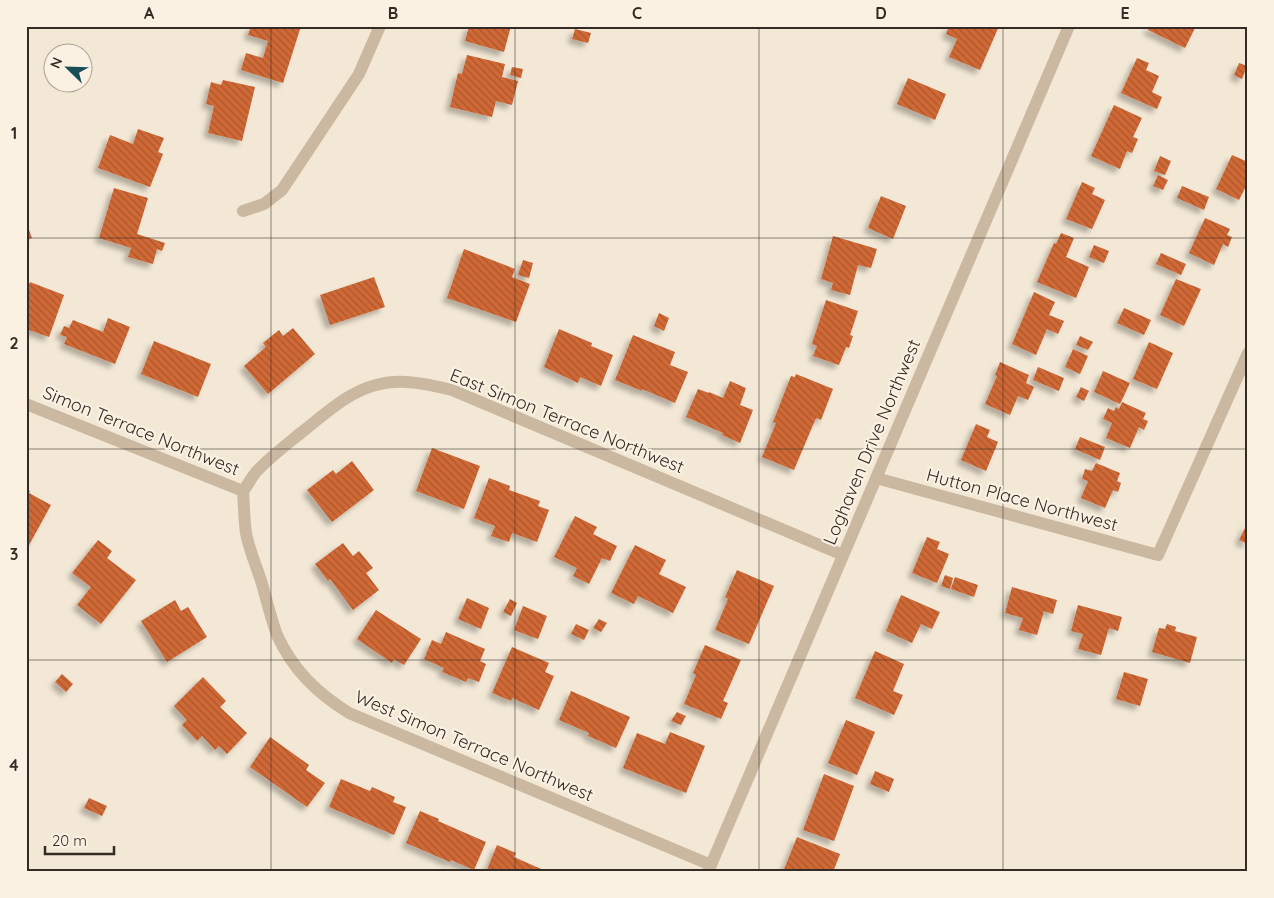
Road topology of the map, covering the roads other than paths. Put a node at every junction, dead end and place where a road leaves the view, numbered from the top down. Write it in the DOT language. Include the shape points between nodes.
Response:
graph roads {
  1 [pos="380,26"];
  2 [pos="1069,26"];
  3 [pos="243,211"];
  4 [pos="1248,353"];
  5 [pos="26,404"];
  6 [pos="876,478"];
  7 [pos="244,491"];
  8 [pos="844,555"];
  9 [pos="709,868"];
  1 -- 3 [label="street" via="359,74 282,190 264,204"];
  2 -- 6 [label="street, Loghaven Drive Northwest"];
  4 -- 6 [label="street, Hutton Place Northwest" via="1158,555"];
  5 -- 7 [label="street, Simon Terrace Northwest"];
  6 -- 8 [label="street, Loghaven Drive Northwest"];
  7 -- 8 [label="street, East Simon Terrace Northwest" via="254,474 270,458 353,394 376,385 425,383 452,390"];
  7 -- 9 [label="street, West Simon Terrace Northwest" via="246,533 277,634 286,654 316,690 349,713"];
  8 -- 9 [label="street, Loghaven Drive Northwest"];
}
